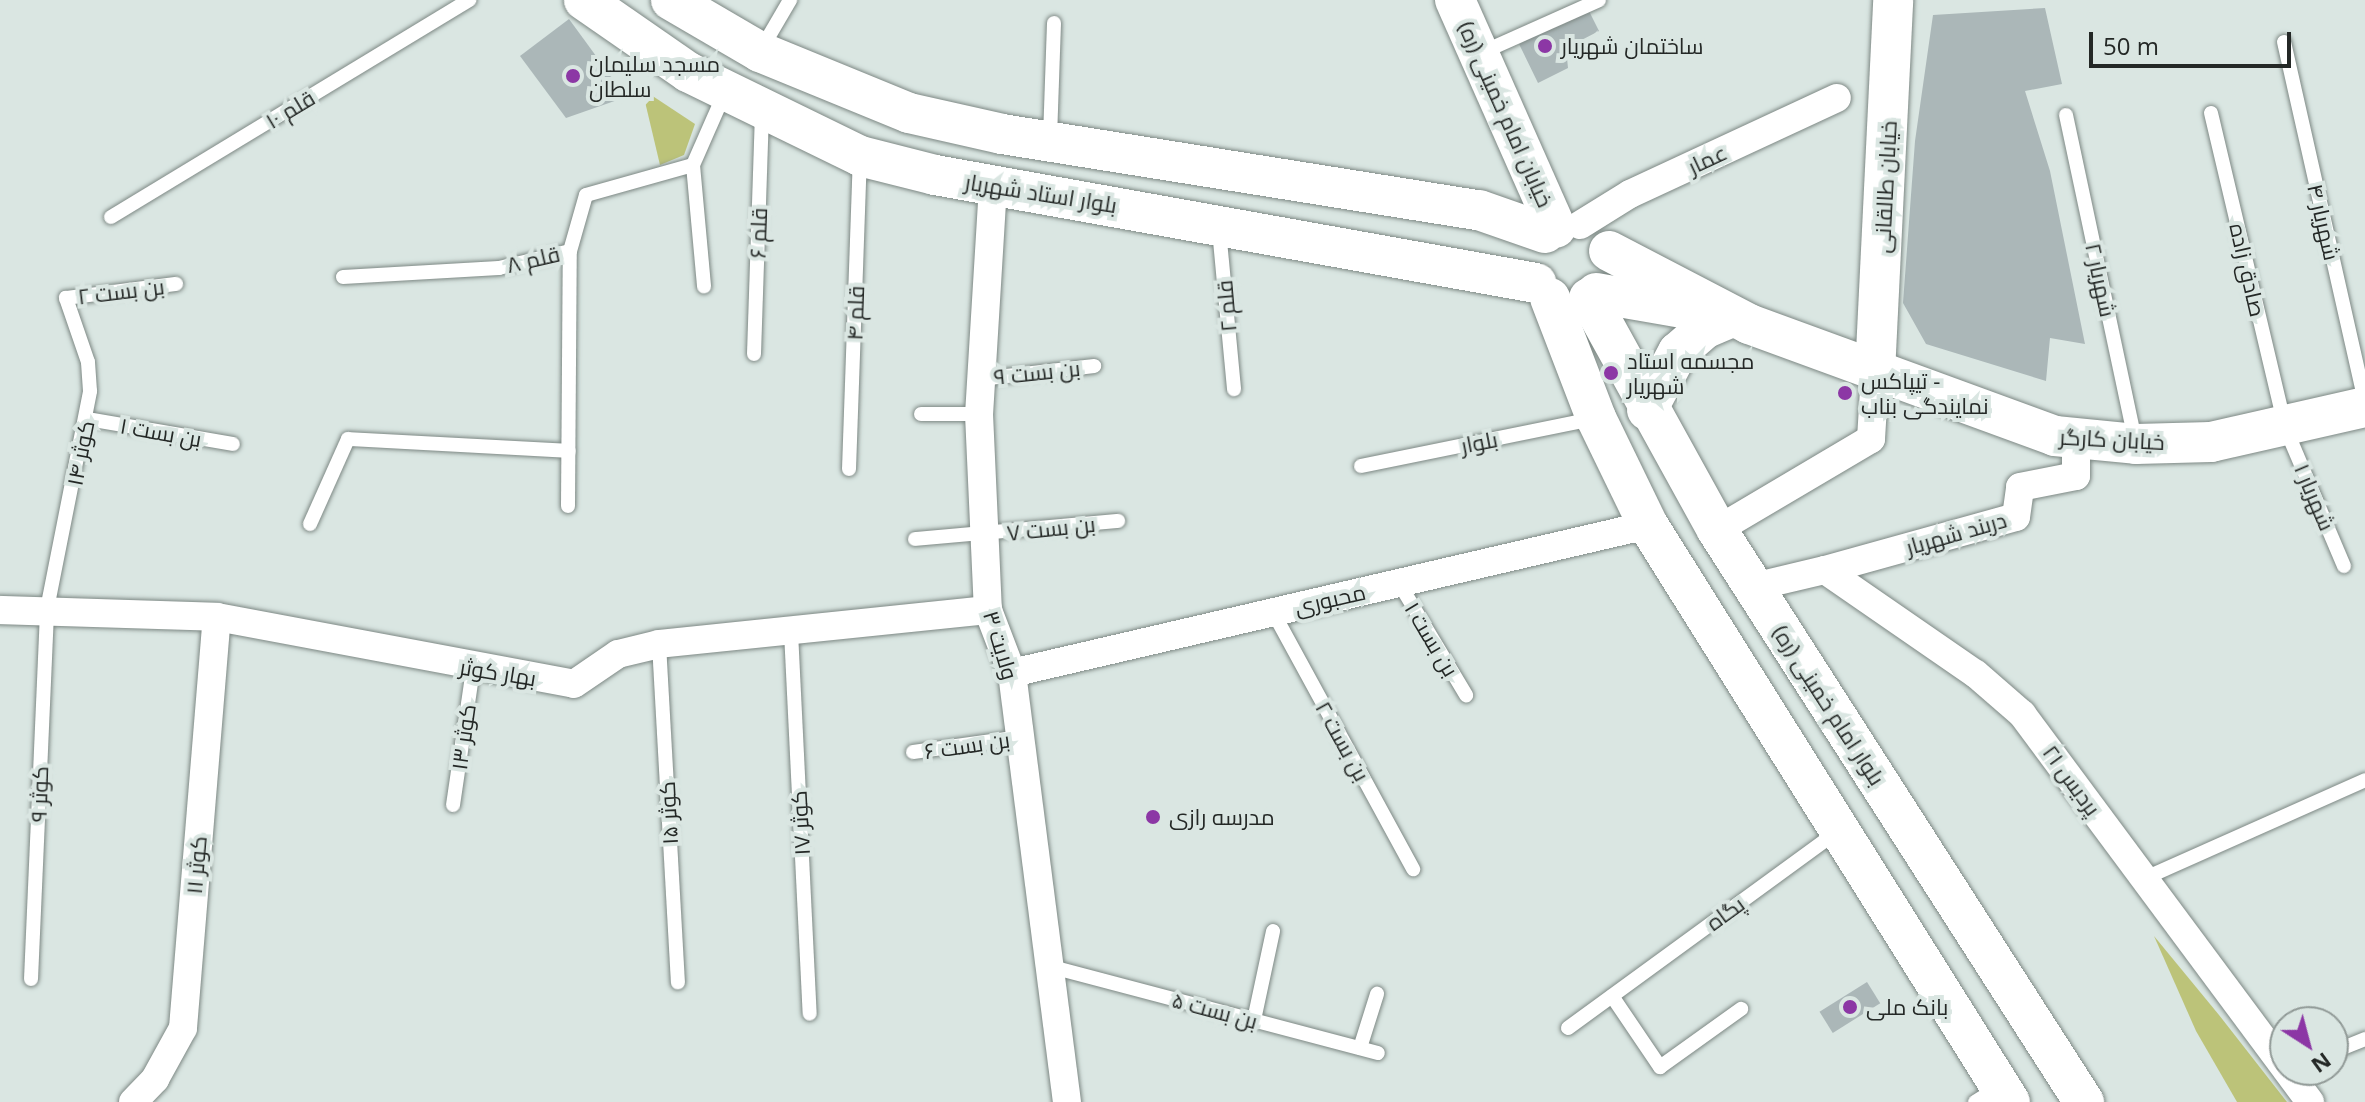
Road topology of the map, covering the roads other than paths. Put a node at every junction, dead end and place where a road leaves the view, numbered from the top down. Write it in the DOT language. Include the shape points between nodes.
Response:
graph roads {
  1 [pos="469,0"];
  2 [pos="584,0"];
  3 [pos="671,0"];
  4 [pos="790,0"];
  5 [pos="1455,0"];
  6 [pos="1599,0"];
  7 [pos="1893,0"];
  8 [pos="1054,23"];
  9 [pos="2284,42"];
  10 [pos="760,52"];
  11 [pos="1479,54"];
  12 [pos="725,92"];
  13 [pos="1837,98"];
  14 [pos="762,111"];
  15 [pos="2211,113"];
  16 [pos="2066,115"];
  17 [pos="1002,134"];
  18 [pos="1050,142"];
  19 [pos="1522,152"];
  20 [pos="860,156"];
  21 [pos="693,165"];
  22 [pos="993,186"];
  23 [pos="1479,210"];
  24 [pos="111,217"];
  25 [pos="1218,222"];
  26 [pos="1573,234"];
  27 [pos="570,251"];
  28 [pos="343,277"];
  29 [pos="176,284"];
  30 [pos="704,287"];
  31 [pos="1568,293"];
  32 [pos="66,298"];
  33 [pos="1732,317"];
  34 [pos="754,354"];
  35 [pos="1094,366"];
  36 [pos="1875,373"];
  37 [pos="980,379"];
  38 [pos="1234,389"];
  39 [pos="2365,404"];
  40 [pos="1647,410"];
  41 [pos="921,414"];
  42 [pos="979,414"];
  43 [pos="1596,418"];
  44 [pos="88,419"];
  45 [pos="2285,427"];
  46 [pos="2076,440"];
  47 [pos="233,444"];
  48 [pos="2136,444"];
  49 [pos="569,451"];
  50 [pos="1361,466"];
  51 [pos="849,469"];
  52 [pos="568,506"];
  53 [pos="1118,521"];
  54 [pos="310,524"];
  55 [pos="1648,525"];
  56 [pos="1717,530"];
  57 [pos="984,536"];
  58 [pos="915,539"];
  59 [pos="2344,566"];
  60 [pos="1825,570"];
  61 [pos="1399,583"];
  62 [pos="1753,587"];
  63 [pos="47,609"];
  64 [pos="0,610"];
  65 [pos="988,610"];
  66 [pos="1273,612"];
  67 [pos="217,617"];
  68 [pos="791,632"];
  69 [pos="659,644"];
  70 [pos="473,669"];
  71 [pos="1012,673"];
  72 [pos="1466,695"];
  73 [pos="1021,737"];
  74 [pos="913,752"];
  75 [pos="2365,780"];
  76 [pos="453,805"];
  77 [pos="1838,831"];
  78 [pos="1413,869"];
  79 [pos="2143,879"];
  80 [pos="1273,931"];
  81 [pos="1052,967"];
  82 [pos="31,979"];
  83 [pos="678,982"];
  84 [pos="1377,994"];
  85 [pos="1612,996"];
  86 [pos="1741,1009"];
  87 [pos="810,1014"];
  88 [pos="1254,1020"];
  89 [pos="1568,1028"];
  90 [pos="2269,1047"];
  91 [pos="1360,1048"];
  92 [pos="1378,1053"];
  93 [pos="1995,1097"];
  94 [pos="137,1101"];
  95 [pos="1067,1102"];
  96 [pos="2084,1102"];
  1 -- 24 [label="lane, قلم ۱۰"];
  2 -- 12 [label="main road, بلوار استاد شهریار" via="650,49"];
  3 -- 10 [label="main road"];
  4 -- 10 [label="lane"];
  5 -- 11 [label="main road, خیابان امام خمینی (ره)"];
  6 -- 11 [label="lane"];
  7 -- 36 [label="main road, خیابان طالقانی"];
  8 -- 18 [label="lane"];
  9 -- 39 [label="lane, شهریار ۴"];
  10 -- 17 [label="main road" via="909,113"];
  11 -- 19 [label="main road, خیابان امام خمینی (ره)"];
  12 -- 14 [label="main road, بلوار استاد شهریار"];
  12 -- 21 [label="lane"];
  13 -- 26 [label="street, عمار" via="1630,194"];
  14 -- 20 [label="main road, بلوار استاد شهریار"];
  14 -- 34 [label="lane, قلم ۶"];
  15 -- 45 [label="lane, صادق زاده"];
  16 -- 48 [label="lane, شهریار ۲"];
  17 -- 18 [label="main road"];
  17 -- 22 [label="main road"];
  18 -- 23 [label="main road"];
  19 -- 23 [label="main road" via="1513,187"];
  19 -- 26 [label="main road, خیابان امام خمینی (ره)"];
  20 -- 22 [label="main road, بلوار استاد شهریار"];
  20 -- 51 [label="lane, قلم ۴"];
  21 -- 27 [label="lane, قلم ۸" via="586,195"];
  21 -- 30 [label="lane"];
  22 -- 25 [label="main road, بلوار استاد شهریار"];
  22 -- 37 [label="street, ولایت ۳"];
  23 -- 26 [label="main road"];
  25 -- 31 [label="main road, بلوار استاد شهریار"];
  25 -- 38 [label="lane, قلم ۲"];
  26 -- 31 [label="main road" via="1610,270"];
  26 -- 31 [label="main road" via="1534,248 1530,266"];
  26 -- 33 [label="main road"];
  27 -- 28 [label="lane, قلم ۸" via="499,268"];
  27 -- 49 [label="lane"];
  29 -- 32 [label="lane, بن بست ۲"];
  31 -- 33 [label="main road, بلوار استاد شهریار"];
  31 -- 40 [label="main road, بلوار امام خمینی (ره)"];
  31 -- 43 [label="main road"];
  32 -- 44 [label="lane, کوثر ۱۴" via="88,362"];
  33 -- 36 [label="main road, خیابان کارگر"];
  33 -- 40 [label="main road" via="1706,328 1678,352"];
  35 -- 37 [label="lane, بن بست ۹"];
  36 -- 46 [label="main road, خیابان کارگر" via="2037,433"];
  36 -- 56 [label="street" via="1871,439"];
  37 -- 42 [label="street, ولایت ۳"];
  39 -- 45 [label="main road, خیابان کارگر"];
  40 -- 56 [label="main road, بلوار امام خمینی (ره)"];
  41 -- 42 [label="lane"];
  42 -- 57 [label="street, ولایت ۳"];
  43 -- 50 [label="lane, بلوار"];
  43 -- 55 [label="main road"];
  44 -- 47 [label="lane, بن بست ۱"];
  44 -- 63 [label="lane, کوثر ۱۴"];
  45 -- 48 [label="main road, خیابان کارگر" via="2211,442"];
  45 -- 59 [label="lane, شهریار ۱"];
  46 -- 48 [label="main road, خیابان کارگر"];
  46 -- 60 [label="street, دربند شهریار" via="2076,476 2020,487 2016,517"];
  49 -- 52 [label="lane"];
  49 -- 54 [label="lane" via="348,439"];
  53 -- 57 [label="lane, بن بست ۷"];
  55 -- 61 [label="street, محبوری"];
  55 -- 77 [label="main road"];
  56 -- 62 [label="main road, بلوار امام خمینی (ره)"];
  57 -- 58 [label="lane, بن بست ۷"];
  57 -- 65 [label="street, ولایت ۳"];
  60 -- 62 [label="street"];
  60 -- 79 [label="street, پردیس ۲۱" via="1976,674 2022,714"];
  61 -- 66 [label="street, محبوری"];
  61 -- 72 [label="lane, بن بست ۱"];
  62 -- 96 [label="main road, بلوار امام خمینی (ره)"];
  63 -- 64 [label="street, بهار کوثر"];
  63 -- 67 [label="street, بهار کوثر"];
  63 -- 82 [label="lane, کوثر ۹"];
  65 -- 68 [label="street, بهار کوثر"];
  65 -- 71 [label="street, ولایت ۳"];
  66 -- 71 [label="street, محبوری"];
  66 -- 78 [label="lane, بن بست ۲"];
  67 -- 70 [label="street, بهار کوثر"];
  67 -- 94 [label="street, کوثر ۱۱" via="183,1028"];
  68 -- 69 [label="street, بهار کوثر"];
  68 -- 87 [label="lane, کوثر ۱۷"];
  69 -- 70 [label="street, بهار کوثر" via="618,654 574,684"];
  69 -- 83 [label="lane, کوثر ۱۵"];
  70 -- 76 [label="lane, کوثر ۱۳"];
  71 -- 73 [label="street, ولایت ۳"];
  73 -- 74 [label="lane, بن بست ۶"];
  73 -- 81 [label="street, ولایت ۳"];
  75 -- 79 [label="lane"];
  77 -- 85 [label="lane, پگاه"];
  77 -- 93 [label="main road"];
  79 -- 90 [label="street, پردیس ۲۱"];
  80 -- 88 [label="lane"];
  81 -- 88 [label="lane, بن بست ۵"];
  81 -- 95 [label="street, ولایت ۳"];
  84 -- 91 [label="lane"];
  85 -- 86 [label="lane" via="1660,1067"];
  85 -- 89 [label="lane, پگاه"];
  88 -- 91 [label="lane, بن بست ۵"];
  91 -- 92 [label="lane, بن بست ۵"];
}
